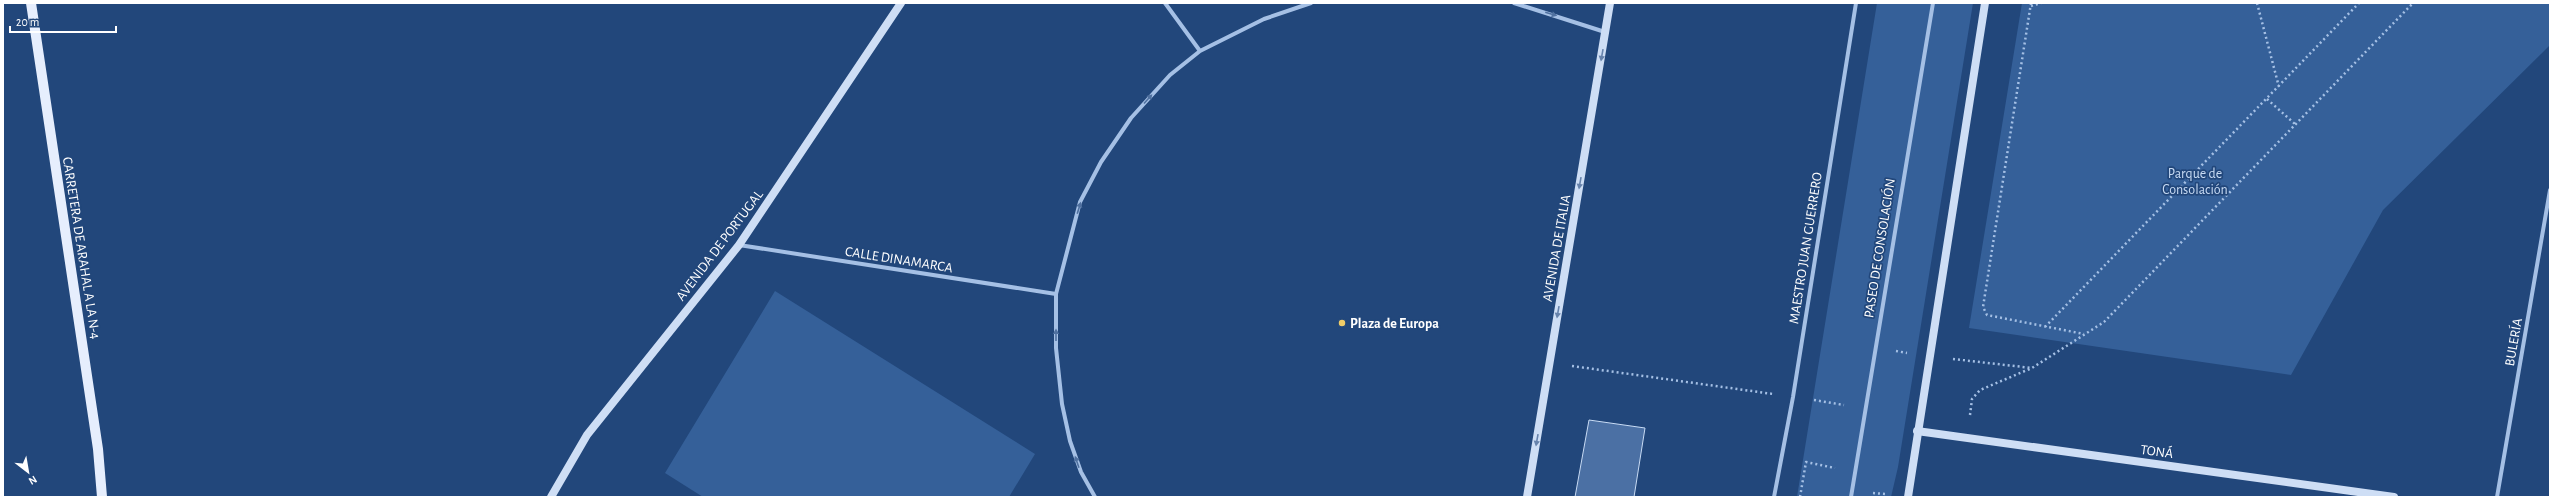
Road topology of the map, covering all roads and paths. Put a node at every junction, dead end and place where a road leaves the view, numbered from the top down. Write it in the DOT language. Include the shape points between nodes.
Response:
graph roads {
  1 [pos="31,3"];
  2 [pos="901,3"];
  3 [pos="1165,3"];
  4 [pos="1311,3"];
  5 [pos="1514,3"];
  6 [pos="1610,3"];
  7 [pos="1856,3"];
  8 [pos="1933,3"];
  9 [pos="1985,3"];
  10 [pos="2041,3"];
  11 [pos="2257,3"];
  12 [pos="2359,3"];
  13 [pos="2412,3"];
  14 [pos="2031,5"];
  15 [pos="1606,32"];
  16 [pos="1200,51"];
  17 [pos="2279,87"];
  18 [pos="2267,99"];
  19 [pos="2296,124"];
  20 [pos="2550,190"];
  21 [pos="739,245"];
  22 [pos="1056,294"];
  23 [pos="2045,327"];
  24 [pos="2084,334"];
  25 [pos="1550,363"];
  26 [pos="1793,397"];
  27 [pos="1866,408"];
  28 [pos="1916,431"];
  29 [pos="1967,438"];
  30 [pos="1855,472"];
  31 [pos="1853,490"];
  32 [pos="1889,495"];
  33 [pos="102,497"];
  34 [pos="551,497"];
  35 [pos="1095,497"];
  36 [pos="1527,497"];
  37 [pos="1774,497"];
  38 [pos="1800,497"];
  39 [pos="1851,497"];
  40 [pos="1908,497"];
  41 [pos="2394,497"];
  42 [pos="2497,497"];
  1 -- 33 [label="main road, CARRETERA DE ARAHAL A LA N-4" via="98,449"];
  2 -- 21 [label="street, AVENIDA DE PORTUGAL"];
  3 -- 16 [label="street"];
  4 -- 16 [label="street" via="1264,19"];
  5 -- 15 [label="street, one-way"];
  6 -- 15 [label="street, AVENIDA DE ITALIA"];
  7 -- 26 [label="street, MAESTRO JUAN GUERRERO"];
  8 -- 27 [label="street, PASEO DE CONSOLACIÓN"];
  9 -- 28 [label="street"];
  10 -- 14 [label="path"];
  11 -- 17 [label="path"];
  12 -- 17 [label="path"];
  13 -- 19 [label="path"];
  14 -- 23 [label="path" via="1983,308 1987,315"];
  15 -- 25 [label="street, AVENIDA DE ITALIA, one-way"];
  22 -- 16 [label="street, one-way" via="1080,202 1101,162 1136,113 1170,75"];
  17 -- 18 [label="path"];
  18 -- 19 [label="path"];
  18 -- 23 [label="path"];
  19 -- 24 [label="path" via="2104,322"];
  20 -- 42 [label="street, BULERÍA"];
  21 -- 22 [label="street, CALLE DINAMARCA"];
  21 -- 34 [label="street, AVENIDA DE PORTUGAL" via="587,435"];
  35 -- 22 [label="street, one-way" via="1081,472 1072,448 1062,404 1056,348"];
  23 -- 24 [label="path"];
  24 -- 29 [label="path" via="2032,368 1980,390 1972,399"];
  25 -- 26 [label="path"];
  25 -- 36 [label="street, AVENIDA DE ITALIA, one-way"];
  26 -- 27 [label="path"];
  26 -- 37 [label="street, MAESTRO JUAN GUERRERO"];
  27 -- 30 [label="street, PASEO DE CONSOLACIÓN"];
  28 -- 29 [label="street, TONÁ"];
  28 -- 40 [label="street"];
  29 -- 41 [label="street, TONÁ"];
  30 -- 31 [label="street, PASEO DE CONSOLACIÓN"];
  30 -- 38 [label="path" via="1806,462"];
  31 -- 32 [label="path"];
  31 -- 39 [label="street, PASEO DE CONSOLACIÓN"];
}
